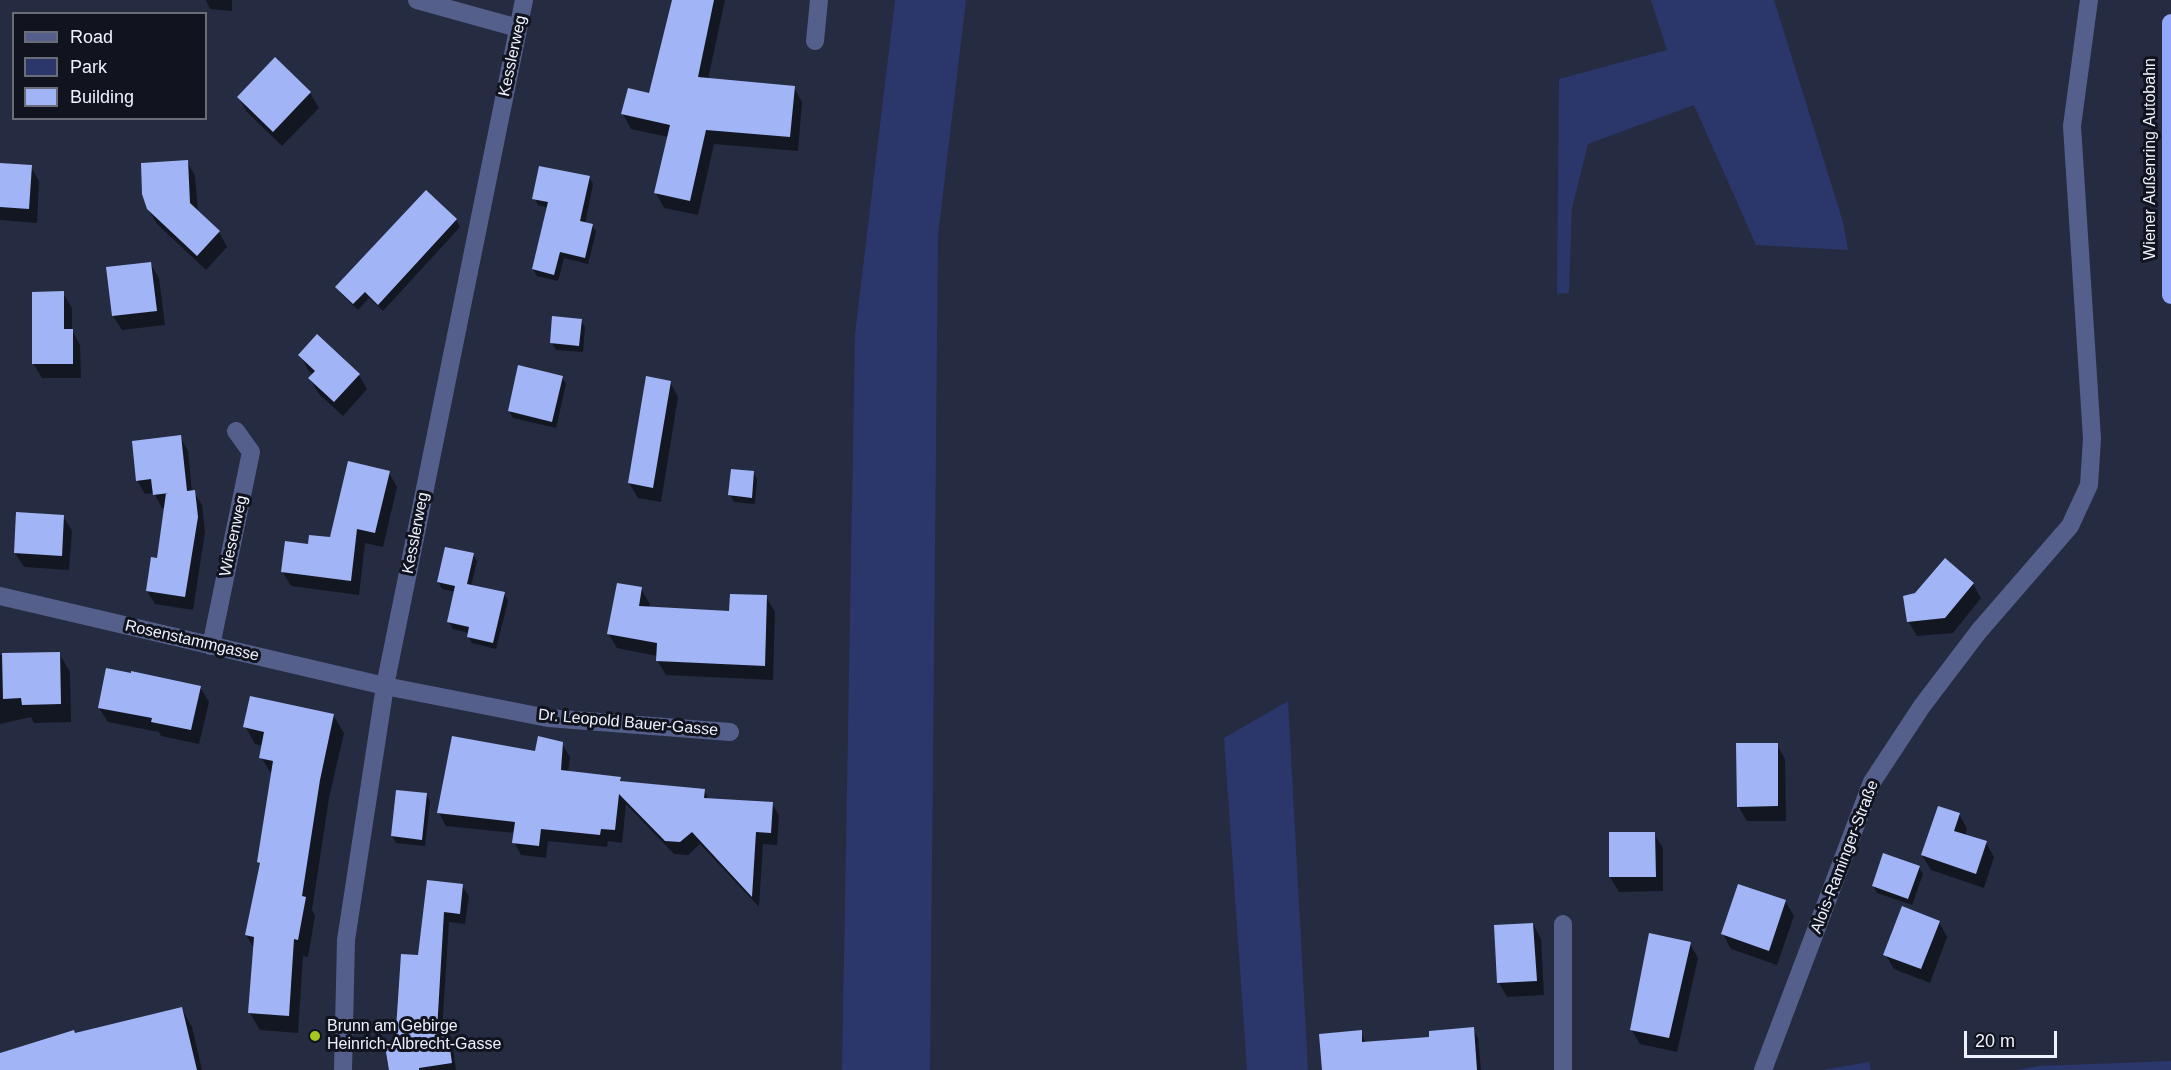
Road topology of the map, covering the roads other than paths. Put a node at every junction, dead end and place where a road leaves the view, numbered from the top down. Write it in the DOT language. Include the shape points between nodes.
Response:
graph roads {
  1 [pos="417,0"];
  2 [pos="524,0"];
  3 [pos="819,0"];
  4 [pos="2089,0"];
  5 [pos="2171,23"];
  6 [pos="518,28"];
  7 [pos="815,41"];
  8 [pos="2171,295"];
  9 [pos="236,431"];
  10 [pos="0,597"];
  11 [pos="211,646"];
  12 [pos="385,686"];
  13 [pos="730,732"];
  14 [pos="1563,924"];
  15 [pos="343,1070"];
  16 [pos="1563,1070"];
  17 [pos="1763,1070"];
  1 -- 6 [label="street"];
  2 -- 6 [label="street, Kesslerweg"];
  3 -- 7 [label="street"];
  4 -- 17 [label="street, Alois-Raminger-Straße" via="2072,126 2092,439 2089,485 2070,526 1979,631 1922,706 1872,782"];
  5 -- 8 [label="highway, Wiener Außenring Autobahn"];
  6 -- 12 [label="street, Kesslerweg"];
  9 -- 11 [label="street, Wiesenweg" via="251,452"];
  10 -- 11 [label="street, Rosenstammgasse"];
  11 -- 12 [label="street, Rosenstammgasse"];
  12 -- 13 [label="street, Dr. Leopold Bauer-Gasse" via="548,718"];
  12 -- 15 [label="street, Kesslerweg" via="346,940"];
  14 -- 16 [label="street"];
}
